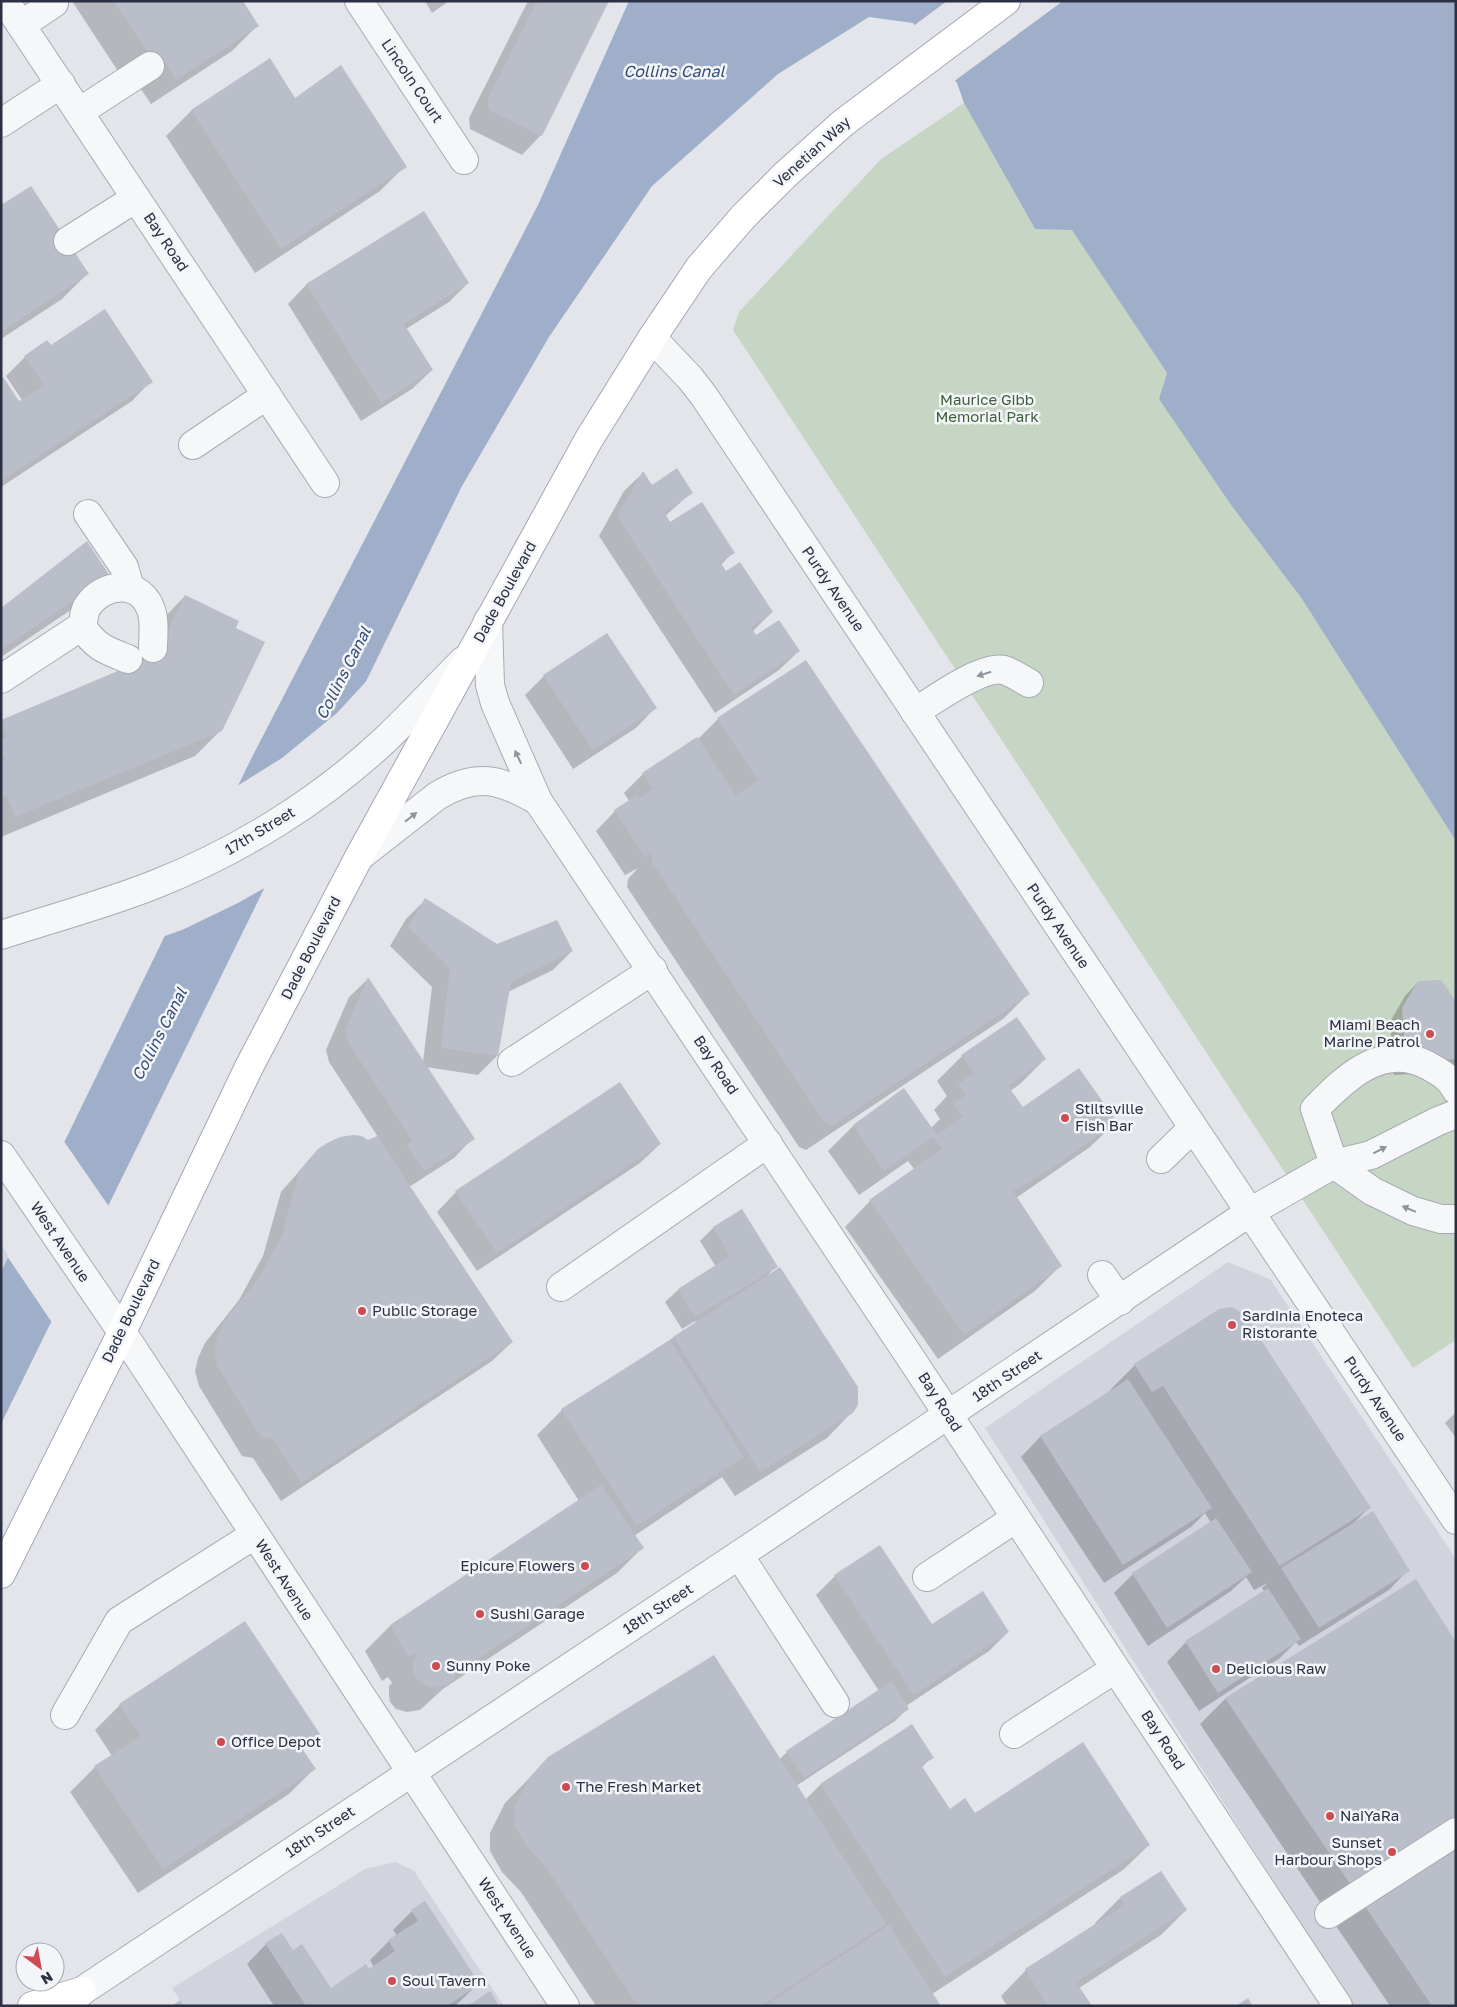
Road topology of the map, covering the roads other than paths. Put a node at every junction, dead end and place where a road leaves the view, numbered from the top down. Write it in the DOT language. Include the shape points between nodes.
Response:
graph roads {
  1 [pos="6,1"];
  2 [pos="1006,1"];
  3 [pos="54,3"];
  4 [pos="363,3"];
  5 [pos="21,25"];
  6 [pos="150,66"];
  7 [pos="61,84"];
  8 [pos="79,112"];
  9 [pos="1,123"];
  10 [pos="464,160"];
  11 [pos="136,198"];
  12 [pos="68,241"];
  13 [pos="652,338"];
  14 [pos="267,395"];
  15 [pos="193,445"];
  16 [pos="325,483"];
  17 [pos="88,514"];
  18 [pos="130,588"];
  19 [pos="488,621"];
  20 [pos="82,626"];
  21 [pos="153,648"];
  22 [pos="472,651"];
  23 [pos="128,659"];
  24 [pos="1,679"];
  25 [pos="1029,683"];
  26 [pos="915,712"];
  27 [pos="538,801"];
  28 [pos="359,857"];
  29 [pos="1,935"];
  30 [pos="653,970"];
  31 [pos="512,1062"];
  32 [pos="1456,1090"];
  33 [pos="1456,1114"];
  34 [pos="1193,1128"];
  35 [pos="768,1143"];
  36 [pos="1,1155"];
  37 [pos="1160,1159"];
  38 [pos="1334,1164"];
  39 [pos="1250,1212"];
  40 [pos="1456,1219"];
  41 [pos="1102,1275"];
  42 [pos="561,1287"];
  43 [pos="1120,1301"];
  44 [pos="122,1332"];
  45 [pos="948,1415"];
  46 [pos="1016,1518"];
  47 [pos="1456,1520"];
  48 [pos="254,1535"];
  49 [pos="739,1555"];
  50 [pos="1,1574"];
  51 [pos="927,1577"];
  52 [pos="1115,1669"];
  53 [pos="835,1703"];
  54 [pos="65,1715"];
  55 [pos="1014,1734"];
  56 [pos="411,1772"];
  57 [pos="1456,1832"];
  58 [pos="1329,1914"];
  59 [pos="74,1999"];
  60 [pos="32,2006"];
  61 [pos="565,2006"];
  62 [pos="1338,2006"];
  1 -- 5 [label="street, Bay Road"];
  2 -- 13 [label="main road, Venetian Way" via="843,123 791,170 743,217 699,268"];
  3 -- 5 [label="street"];
  4 -- 10 [label="street, Lincoln Court"];
  5 -- 7 [label="street, Bay Road"];
  6 -- 8 [label="street"];
  7 -- 8 [label="street, Bay Road"];
  7 -- 9 [label="street"];
  8 -- 11 [label="street, Bay Road"];
  11 -- 12 [label="street"];
  11 -- 14 [label="street, Bay Road"];
  13 -- 19 [label="main road, Dade Boulevard" via="589,439"];
  13 -- 26 [label="street, Purdy Avenue" via="704,396"];
  14 -- 15 [label="street"];
  14 -- 16 [label="street, Bay Road"];
  17 -- 18 [label="street" via="124,567"];
  18 -- 20 [label="street" via="113,587 98,595 86,608"];
  18 -- 21 [label="street" via="143,596 152,613"];
  19 -- 22 [label="main road, Dade Boulevard"];
  27 -- 19 [label="street, Bay Road, one-way" via="494,703 490,685"];
  20 -- 23 [label="street" via="101,648"];
  20 -- 24 [label="street"];
  22 -- 28 [label="main road, Dade Boulevard"];
  22 -- 29 [label="street, 17th Street" via="362,760 314,797 242,843 156,884"];
  25 -- 26 [label="street, one-way" via="1003,670 992,671 959,684"];
  26 -- 34 [label="street, Purdy Avenue"];
  28 -- 27 [label="street, Bay Road, one-way" via="438,796 467,782 497,782 516,787"];
  27 -- 30 [label="street, Bay Road"];
  28 -- 44 [label="main road, Dade Boulevard" via="249,1067"];
  30 -- 31 [label="street"];
  30 -- 35 [label="street, Bay Road"];
  32 -- 38 [label="street" via="1443,1074 1418,1061 1396,1057 1365,1066 1337,1086 1315,1109"];
  38 -- 33 [label="street, 18th Street, one-way" via="1371,1155"];
  34 -- 37 [label="street"];
  34 -- 39 [label="street, Purdy Avenue"];
  35 -- 42 [label="street"];
  35 -- 45 [label="street, Bay Road"];
  36 -- 44 [label="street, West Avenue"];
  38 -- 39 [label="street, 18th Street"];
  40 -- 38 [label="street, one-way" via="1441,1219 1413,1211 1372,1192"];
  39 -- 43 [label="street, 18th Street"];
  39 -- 47 [label="street, Purdy Avenue"];
  41 -- 43 [label="street"];
  43 -- 45 [label="street, 18th Street"];
  44 -- 48 [label="street, West Avenue"];
  44 -- 50 [label="main road, Dade Boulevard"];
  45 -- 46 [label="street, Bay Road"];
  45 -- 49 [label="street, 18th Street"];
  46 -- 51 [label="street"];
  46 -- 52 [label="street, Bay Road"];
  48 -- 54 [label="street" via="120,1621"];
  48 -- 56 [label="street, West Avenue"];
  49 -- 53 [label="street"];
  49 -- 56 [label="street, 18th Street"];
  52 -- 55 [label="street"];
  52 -- 62 [label="street, Bay Road"];
  56 -- 59 [label="street, 18th Street"];
  56 -- 61 [label="street, West Avenue"];
  57 -- 58 [label="street"];
  59 -- 60 [label="main road"];
}
